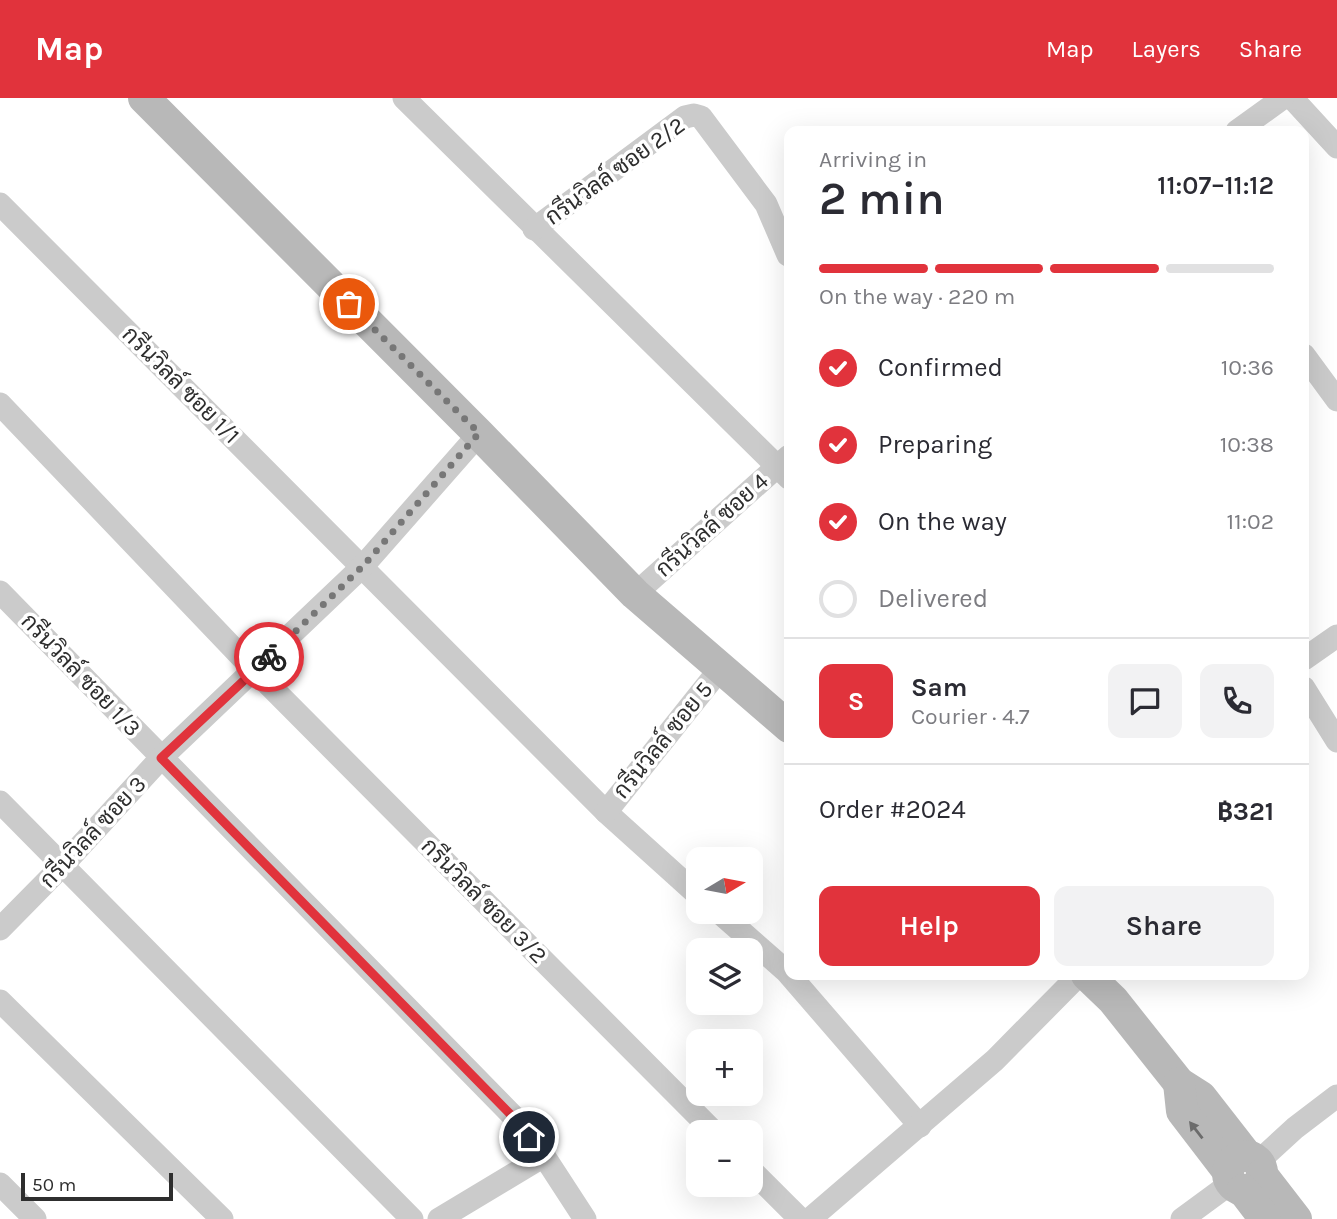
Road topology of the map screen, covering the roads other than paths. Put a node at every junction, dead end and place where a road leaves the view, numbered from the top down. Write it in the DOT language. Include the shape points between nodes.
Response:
graph roads {
  1 [pos="144,98"];
  2 [pos="404,98"];
  3 [pos="1283,98"];
  4 [pos="1292,98"];
  5 [pos="1244,126"];
  6 [pos="1337,147"];
  7 [pos="0,204"];
  8 [pos="534,229"];
  9 [pos="784,246"];
  10 [pos="1309,362"];
  11 [pos="1337,400"];
  12 [pos="0,404"];
  13 [pos="479,433"];
  14 [pos="784,466"];
  15 [pos="784,468"];
  16 [pos="363,566"];
  17 [pos="0,592"];
  18 [pos="635,594"];
  19 [pos="1337,636"];
  20 [pos="1309,656"];
  21 [pos="720,669"];
  22 [pos="255,671"];
  23 [pos="1309,696"];
  24 [pos="784,723"];
  25 [pos="1337,741"];
  26 [pos="161,758"];
  27 [pos="0,802"];
  28 [pos="606,812"];
  29 [pos="62,866"];
  30 [pos="686,884"];
  31 [pos="733,924"];
  32 [pos="0,929"];
  33 [pos="784,969"];
  34 [pos="794,980"];
  35 [pos="1074,980"];
  36 [pos="1092,980"];
  37 [pos="0,1001"];
  38 [pos="1337,1096"];
  39 [pos="702,1120"];
  40 [pos="919,1126"];
  41 [pos="544,1156"];
  42 [pos="1245,1173"];
  43 [pos="763,1182"];
  44 [pos="0,1184"];
  45 [pos="28,1217"];
  46 [pos="222,1219"];
  47 [pos="412,1219"];
  48 [pos="439,1219"];
  49 [pos="585,1219"];
  50 [pos="800,1219"];
  51 [pos="810,1219"];
  52 [pos="1182,1219"];
  53 [pos="1265,1219"];
  54 [pos="1296,1219"];
  1 -- 13 [label="street"];
  2 -- 8 [label="street"];
  3 -- 5 [label="street"];
  4 -- 6 [label="street"];
  7 -- 16 [label="street, กรีนวิลล์ ซอย 1/1"];
  8 -- 9 [label="street, กรีนวิลล์ ซอย 2/2" via="644,146 694,115 701,117 766,204"];
  8 -- 14 [label="street"];
  10 -- 11 [label="street"];
  12 -- 22 [label="street, กรีนวิลล์ ซอย 3/2"];
  13 -- 16 [label="street, กรีนวิลล์ ซอย 3"];
  13 -- 18 [label="street"];
  15 -- 18 [label="street, กรีนวิลล์ ซอย 4"];
  16 -- 22 [label="street, กรีนวิลล์ ซอย 3"];
  16 -- 28 [label="street, กรีนวิลล์ ซอย 1/1"];
  17 -- 26 [label="street, กรีนวิลล์ ซอย 1/3"];
  18 -- 21 [label="street"];
  19 -- 20 [label="street"];
  21 -- 24 [label="street"];
  21 -- 28 [label="street, กรีนวิลล์ ซอย 5"];
  22 -- 26 [label="street, กรีนวิลล์ ซอย 3"];
  22 -- 39 [label="street, กรีนวิลล์ ซอย 3/2"];
  23 -- 25 [label="street"];
  26 -- 29 [label="street, กรีนวิลล์ ซอย 3"];
  26 -- 41 [label="street" via="514,1118"];
  27 -- 29 [label="street"];
  28 -- 30 [label="street, กรีนวิลล์ ซอย 1/1"];
  29 -- 32 [label="street, กรีนวิลล์ ซอย 3"];
  29 -- 47 [label="street"];
  31 -- 33 [label="street"];
  34 -- 40 [label="street"];
  35 -- 40 [label="street" via="995,1060"];
  36 -- 42 [label="street" via="1179,1083 1201,1097"];
  37 -- 46 [label="street"];
  38 -- 42 [label="street"];
  40 -- 51 [label="street"];
  41 -- 48 [label="street"];
  41 -- 49 [label="street"];
  42 -- 52 [label="street"];
  42 -- 53 [label="street"];
  42 -- 54 [label="street"];
  43 -- 50 [label="street"];
  44 -- 45 [label="street"];
}
